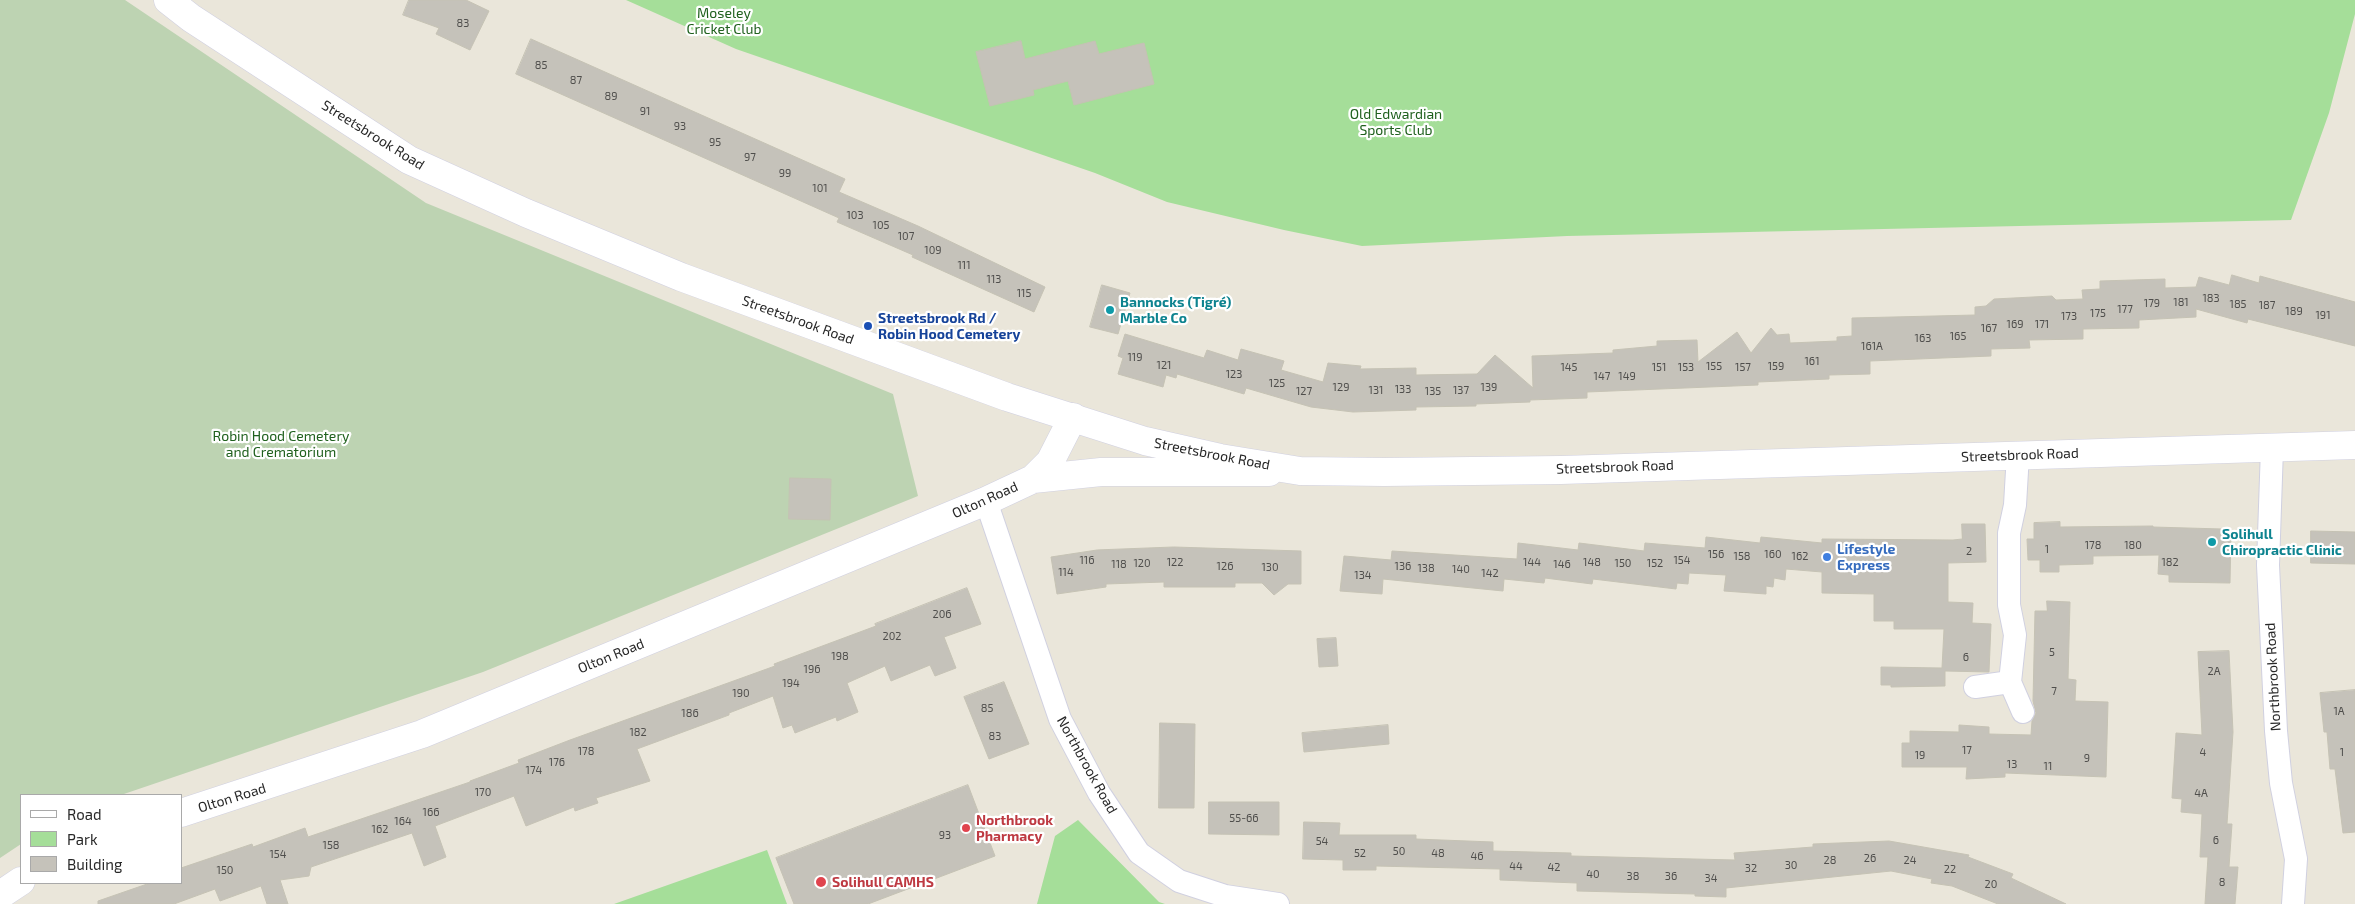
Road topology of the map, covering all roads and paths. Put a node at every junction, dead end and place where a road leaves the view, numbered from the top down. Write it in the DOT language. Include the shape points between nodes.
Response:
graph roads {
  1 [pos="168,0"];
  2 [pos="1073,418"];
  3 [pos="2355,445"];
  4 [pos="2272,448"];
  5 [pos="2018,454"];
  6 [pos="1300,471"];
  7 [pos="1033,479"];
  8 [pos="986,501"];
  9 [pos="2010,682"];
  10 [pos="1975,687"];
  11 [pos="2024,712"];
  12 [pos="182,813"];
  13 [pos="20,882"];
  14 [pos="0,895"];
  15 [pos="1278,904"];
  16 [pos="2293,904"];
  1 -- 2 [label="main road, Streetsbrook Road" via="400,154 442,176 681,277"];
  2 -- 6 [label="main road, Streetsbrook Road" via="1145,441"];
  2 -- 7 [label="main road, Olton Road" via="1050,462"];
  3 -- 4 [label="main road, Streetsbrook Road"];
  4 -- 5 [label="main road, Streetsbrook Road"];
  4 -- 16 [label="street, Northbrook Road" via="2268,565 2275,721 2281,783 2296,859"];
  5 -- 6 [label="main road, Streetsbrook Road" via="1561,470"];
  5 -- 9 [label="street" via="2015,504 2009,533 2009,605 2016,635"];
  6 -- 7 [label="main road, Olton Road" via="1226,474 1101,472"];
  7 -- 8 [label="main road, Olton Road"];
  8 -- 12 [label="main road, Olton Road" via="422,734"];
  8 -- 15 [label="street, Northbrook Road" via="1060,719 1099,792 1139,852 1179,881 1225,896"];
  9 -- 10 [label="street"];
  9 -- 11 [label="street"];
  13 -- 14 [label="main road"];
}
